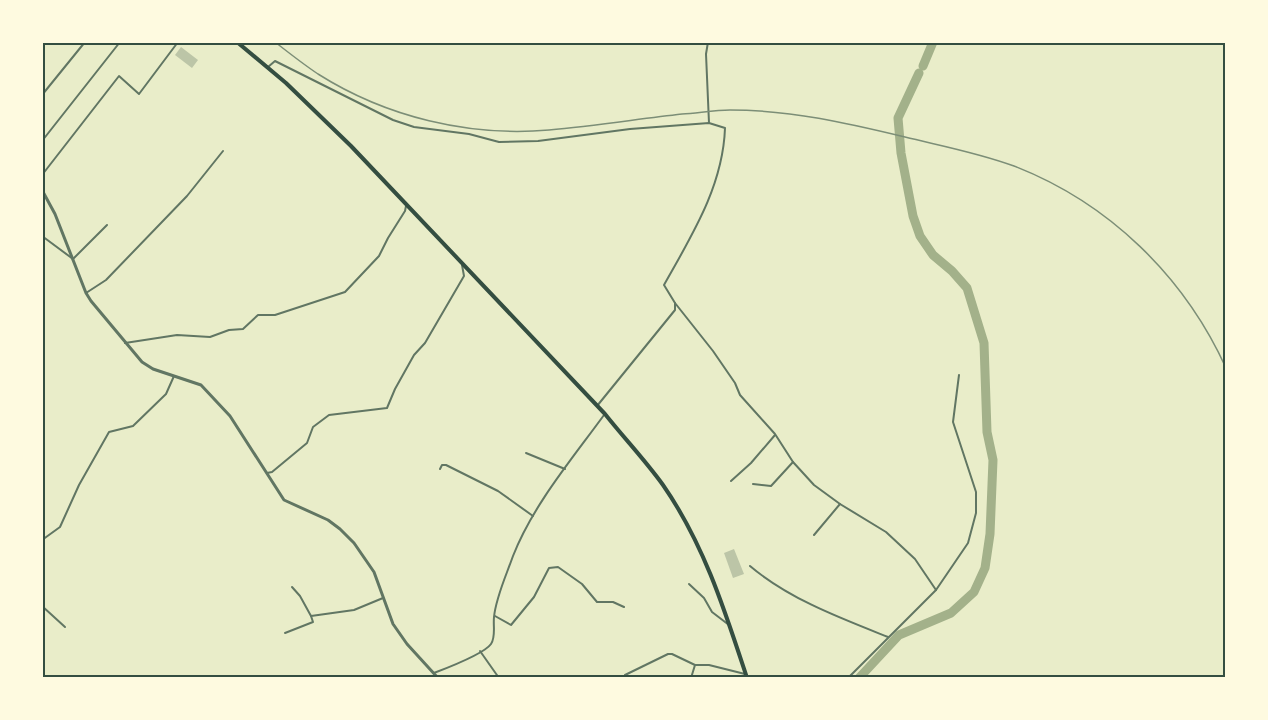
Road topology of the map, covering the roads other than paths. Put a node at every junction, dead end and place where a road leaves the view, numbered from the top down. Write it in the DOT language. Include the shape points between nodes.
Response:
graph roads {
  1 [pos="86,42"];
  2 [pos="120,42"];
  3 [pos="178,42"];
  4 [pos="237,42"];
  5 [pos="708,42"];
  6 [pos="268,67"];
  7 [pos="42,95"];
  8 [pos="709,123"];
  9 [pos="42,141"];
  10 [pos="223,151"];
  11 [pos="42,175"];
  12 [pos="43,193"];
  13 [pos="407,203"];
  14 [pos="107,225"];
  15 [pos="42,236"];
  16 [pos="73,259"];
  17 [pos="462,263"];
  18 [pos="86,293"];
  19 [pos="675,303"];
  20 [pos="125,343"];
  21 [pos="959,375"];
  22 [pos="174,376"];
  23 [pos="597,406"];
  24 [pos="605,414"];
  25 [pos="776,434"];
  26 [pos="526,453"];
  27 [pos="793,462"];
  28 [pos="440,469"];
  29 [pos="565,469"];
  30 [pos="267,473"];
  31 [pos="731,481"];
  32 [pos="753,484"];
  33 [pos="840,504"];
  34 [pos="533,516"];
  35 [pos="814,535"];
  36 [pos="42,540"];
  37 [pos="750,566"];
  38 [pos="689,584"];
  39 [pos="292,587"];
  40 [pos="936,590"];
  41 [pos="383,598"];
  42 [pos="42,606"];
  43 [pos="624,607"];
  44 [pos="311,616"];
  45 [pos="494,616"];
  46 [pos="729,625"];
  47 [pos="65,627"];
  48 [pos="285,633"];
  49 [pos="888,637"];
  50 [pos="480,651"];
  51 [pos="695,665"];
  52 [pos="434,673"];
  53 [pos="625,675"];
  54 [pos="746,676"];
  55 [pos="438,678"];
  56 [pos="499,678"];
  57 [pos="691,678"];
  58 [pos="848,678"];
  1 -- 7 [label="street"];
  2 -- 9 [label="street"];
  3 -- 11 [label="street" via="139,94 119,76"];
  4 -- 6 [label="main road"];
  5 -- 8 [label="street"];
  6 -- 8 [label="street" via="275,60 414,127 499,142"];
  6 -- 13 [label="main road"];
  8 -- 19 [label="street" via="725,128 724,154 705,209 664,285"];
  10 -- 18 [label="street" via="187,196 106,280"];
  12 -- 16 [label="street" via="56,214"];
  13 -- 17 [label="main road"];
  13 -- 20 [label="street" via="379,256 345,292 274,315 258,315 243,330 210,337 177,335"];
  14 -- 16 [label="street"];
  15 -- 16 [label="street"];
  16 -- 18 [label="street"];
  17 -- 23 [label="main road"];
  17 -- 30 [label="street" via="464,276 414,355 387,408 329,415 314,427 307,442"];
  18 -- 20 [label="street"];
  19 -- 23 [label="street" via="667,322"];
  19 -- 25 [label="street" via="713,351 740,395"];
  20 -- 22 [label="street" via="142,362"];
  21 -- 40 [label="street" via="953,422 976,492 976,513 968,543"];
  22 -- 30 [label="street" via="201,386 213,396"];
  22 -- 36 [label="street" via="166,394 133,426 109,432 60,527"];
  23 -- 24 [label="main road"];
  24 -- 29 [label="street"];
  24 -- 46 [label="main road" via="663,486 683,519 707,565"];
  25 -- 27 [label="street"];
  25 -- 31 [label="street"];
  26 -- 29 [label="street"];
  27 -- 32 [label="street" via="771,486"];
  27 -- 33 [label="street" via="814,485"];
  28 -- 34 [label="street" via="446,465 498,490"];
  29 -- 34 [label="street"];
  30 -- 41 [label="street" via="284,500 328,520 354,543 374,572"];
  33 -- 35 [label="street"];
  33 -- 40 [label="street" via="886,532 915,559"];
  34 -- 45 [label="street" via="513,556"];
  37 -- 49 [label="street" via="769,582 824,611"];
  38 -- 46 [label="street" via="712,612"];
  39 -- 44 [label="street"];
  40 -- 49 [label="street"];
  41 -- 44 [label="street" via="354,610"];
  41 -- 52 [label="street" via="406,644"];
  42 -- 47 [label="street"];
  43 -- 45 [label="street" via="619,603 597,602 582,584 553,567 511,625"];
  44 -- 48 [label="street" via="313,621"];
  45 -- 50 [label="street" via="493,639 490,646"];
  46 -- 54 [label="main road"];
  49 -- 58 [label="street"];
  50 -- 52 [label="street"];
  50 -- 56 [label="street"];
  51 -- 53 [label="street" via="668,654"];
  51 -- 54 [label="street"];
  51 -- 57 [label="street"];
  52 -- 55 [label="street"];
}
